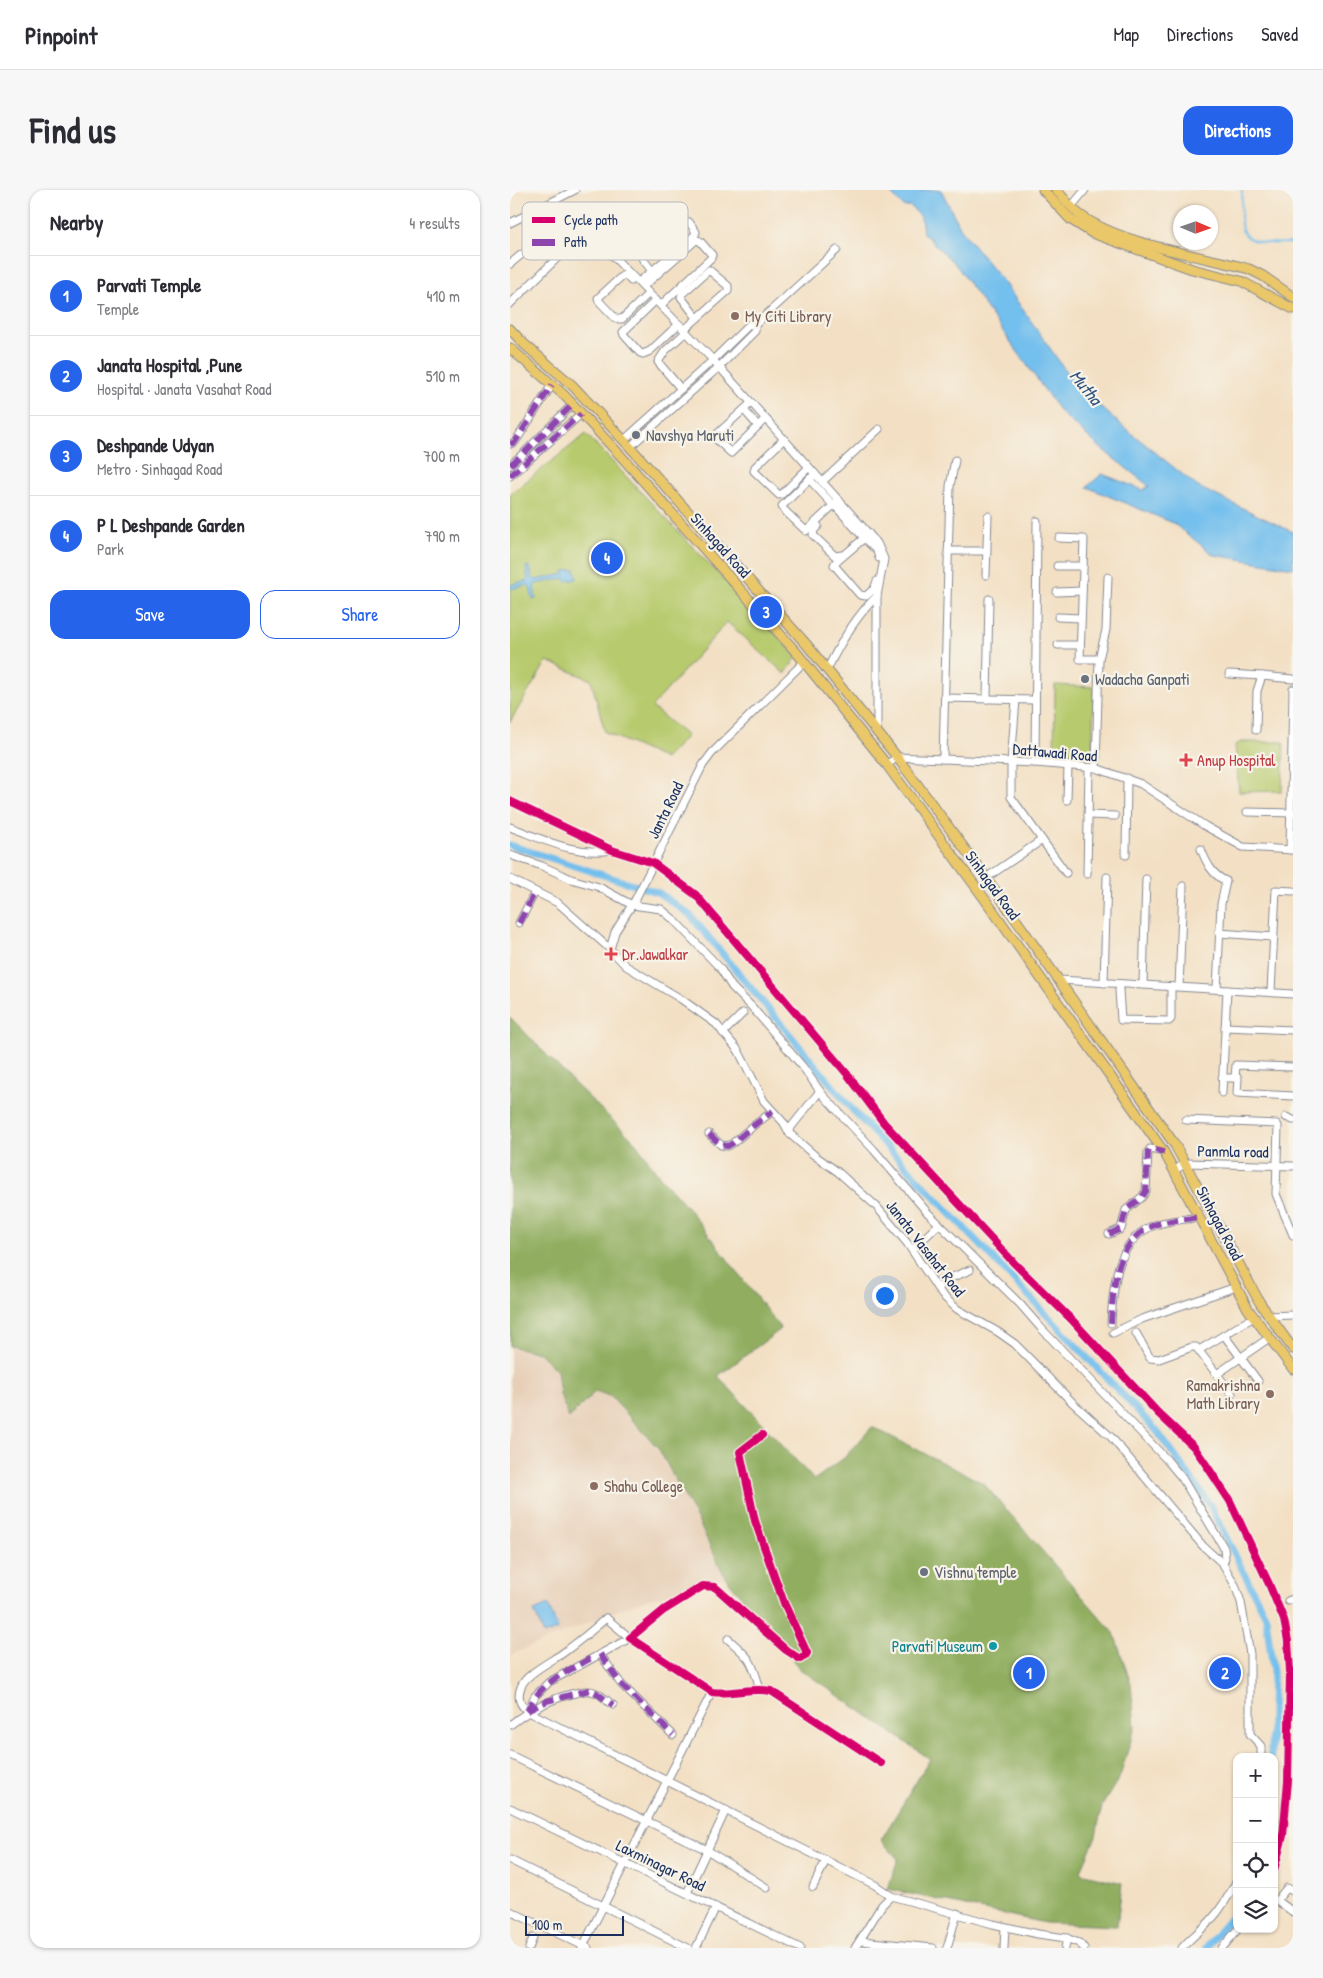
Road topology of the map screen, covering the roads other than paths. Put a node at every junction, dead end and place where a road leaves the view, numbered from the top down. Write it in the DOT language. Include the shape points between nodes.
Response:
graph roads {
  1 [pos="575,190"];
  2 [pos="1043,190"];
  3 [pos="1056,190"];
  4 [pos="1085,190"];
  5 [pos="552,202"];
  6 [pos="1071,207"];
  7 [pos="522,218"];
  8 [pos="688,222"];
  9 [pos="510,224"];
  10 [pos="1100,232"];
  11 [pos="688,241"];
  12 [pos="688,246"];
  13 [pos="837,250"];
  14 [pos="522,254"];
  15 [pos="555,260"];
  16 [pos="617,260"];
  17 [pos="644,260"];
  18 [pos="665,260"];
  19 [pos="671,260"];
  20 [pos="510,264"];
  21 [pos="652,271"];
  22 [pos="641,284"];
  23 [pos="648,295"];
  24 [pos="1293,297"];
  25 [pos="658,303"];
  26 [pos="510,304"];
  27 [pos="1293,309"];
  28 [pos="697,318"];
  29 [pos="679,324"];
  30 [pos="755,325"];
  31 [pos="510,329"];
  32 [pos="685,331"];
  33 [pos="510,348"];
  34 [pos="713,360"];
  35 [pos="719,367"];
  36 [pos="552,386"];
  37 [pos="681,389"];
  38 [pos="751,403"];
  39 [pos="572,404"];
  40 [pos="744,410"];
  41 [pos="581,414"];
  42 [pos="767,421"];
  43 [pos="758,426"];
  44 [pos="879,429"];
  45 [pos="783,438"];
  46 [pos="627,443"];
  47 [pos="510,444"];
  48 [pos="737,451"];
  49 [pos="617,452"];
  50 [pos="954,460"];
  51 [pos="510,465"];
  52 [pos="751,466"];
  53 [pos="809,467"];
  54 [pos="510,476"];
  55 [pos="812,477"];
  56 [pos="822,482"];
  57 [pos="838,504"];
  58 [pos="988,516"];
  59 [pos="1037,521"];
  60 [pos="866,536"];
  61 [pos="1059,538"];
  62 [pos="948,551"];
  63 [pos="987,551"];
  64 [pos="1057,566"];
  65 [pos="1083,566"];
  66 [pos="986,575"];
  67 [pos="1108,577"];
  68 [pos="1082,591"];
  69 [pos="1057,592"];
  70 [pos="877,596"];
  71 [pos="989,599"];
  72 [pos="1058,617"];
  73 [pos="1081,618"];
  74 [pos="1058,645"];
  75 [pos="1080,645"];
  76 [pos="1099,659"];
  77 [pos="804,662"];
  78 [pos="827,670"];
  79 [pos="1229,674"];
  80 [pos="1262,676"];
  81 [pos="1293,679"];
  82 [pos="1293,689"];
  83 [pos="945,698"];
  84 [pos="987,699"];
  85 [pos="1016,700"];
  86 [pos="1035,700"];
  87 [pos="1256,730"];
  88 [pos="877,734"];
  89 [pos="897,757"];
  90 [pos="943,759"];
  91 [pos="1011,762"];
  92 [pos="1035,763"];
  93 [pos="887,765"];
  94 [pos="1068,766"];
  95 [pos="1093,768"];
  96 [pos="1127,778"];
  97 [pos="1067,800"];
  98 [pos="510,801"];
  99 [pos="1247,812"];
  100 [pos="1292,814"];
  101 [pos="1088,815"];
  102 [pos="1115,816"];
  103 [pos="510,828"];
  104 [pos="1042,840"];
  105 [pos="1201,849"];
  106 [pos="612,850"];
  107 [pos="1291,850"];
  108 [pos="510,855"];
  109 [pos="1126,855"];
  110 [pos="652,866"];
  111 [pos="1066,873"];
  112 [pos="1087,874"];
  113 [pos="1107,877"];
  114 [pos="986,878"];
  115 [pos="510,879"];
  116 [pos="1146,879"];
  117 [pos="1183,886"];
  118 [pos="1293,890"];
  119 [pos="535,892"];
  120 [pos="634,902"];
  121 [pos="519,923"];
  122 [pos="1219,933"];
  123 [pos="1274,936"];
  124 [pos="610,949"];
  125 [pos="1059,980"];
  126 [pos="1104,983"];
  127 [pos="1121,984"];
  128 [pos="1143,985"];
  129 [pos="1175,987"];
  130 [pos="1217,989"];
  131 [pos="1227,990"];
  132 [pos="1271,992"];
  133 [pos="1293,994"];
  134 [pos="743,1013"];
  135 [pos="1225,1027"];
  136 [pos="1293,1030"];
  137 [pos="723,1033"];
  138 [pos="1293,1068"];
  139 [pos="1222,1078"];
  140 [pos="1235,1078"];
  141 [pos="820,1091"];
  142 [pos="1222,1093"];
  143 [pos="1293,1096"];
  144 [pos="773,1111"];
  145 [pos="1186,1120"];
  146 [pos="788,1131"];
  147 [pos="709,1134"];
  148 [pos="1164,1152"];
  149 [pos="1186,1163"];
  150 [pos="1276,1166"];
  151 [pos="1293,1166"];
  152 [pos="1175,1170"];
  153 [pos="1200,1217"];
  154 [pos="939,1224"];
  155 [pos="1292,1231"];
  156 [pos="1110,1234"];
  157 [pos="912,1250"];
  158 [pos="970,1270"];
  159 [pos="1236,1287"];
  160 [pos="937,1288"];
  161 [pos="1293,1315"];
  162 [pos="1268,1316"];
  163 [pos="1254,1317"];
  164 [pos="1111,1323"];
  165 [pos="1113,1333"];
  166 [pos="1136,1333"];
  167 [pos="1224,1335"];
  168 [pos="1269,1338"];
  169 [pos="1293,1349"];
  170 [pos="1199,1350"];
  171 [pos="1241,1358"];
  172 [pos="1293,1369"];
  173 [pos="1217,1374"];
  174 [pos="1258,1381"];
  175 [pos="1232,1394"];
  176 [pos="762,1435"];
  177 [pos="1223,1564"];
  178 [pos="630,1638"];
  179 [pos="728,1639"];
  180 [pos="600,1654"];
  181 [pos="760,1689"];
  182 [pos="712,1692"];
  183 [pos="613,1705"];
  184 [pos="527,1712"];
  185 [pos="510,1725"];
  186 [pos="673,1734"];
  187 [pos="1261,1753"];
  188 [pos="510,1755"];
  189 [pos="881,1763"];
  190 [pos="667,1781"];
  191 [pos="510,1808"];
  192 [pos="726,1810"];
  193 [pos="646,1822"];
  194 [pos="706,1850"];
  195 [pos="1278,1855"];
  196 [pos="510,1860"];
  197 [pos="826,1860"];
  198 [pos="625,1863"];
  199 [pos="813,1887"];
  200 [pos="767,1888"];
  201 [pos="1233,1888"];
  202 [pos="1293,1891"];
  203 [pos="687,1893"];
  204 [pos="891,1896"];
  205 [pos="603,1906"];
  206 [pos="716,1907"];
  207 [pos="510,1911"];
  208 [pos="1293,1912"];
  209 [pos="956,1913"];
  210 [pos="1005,1927"];
  211 [pos="1235,1933"];
  212 [pos="533,1938"];
  213 [pos="1067,1938"];
  214 [pos="861,1941"];
  215 [pos="584,1947"];
  216 [pos="529,1948"];
  217 [pos="688,1948"];
  218 [pos="696,1948"];
  219 [pos="800,1948"];
  220 [pos="855,1948"];
  221 [pos="933,1948"];
  222 [pos="947,1948"];
  223 [pos="1004,1948"];
  224 [pos="1065,1948"];
  225 [pos="1084,1948"];
  226 [pos="1182,1948"];
  227 [pos="1222,1948"];
  1 -- 5 [label="street"];
  2 -- 10 [label="main road" via="1070,219"];
  3 -- 6 [label="main road"];
  4 -- 6 [label="street"];
  6 -- 10 [label="main road"];
  7 -- 9 [label="street"];
  8 -- 11 [label="street" via="696,232"];
  10 -- 24 [label="main road" via="1249,270"];
  10 -- 27 [label="main road" via="1192,269 1241,281"];
  12 -- 25 [label="street" via="696,240 700,241 711,258"];
  13 -- 30 [label="street"];
  14 -- 20 [label="street"];
  15 -- 26 [label="street"];
  16 -- 22 [label="street"];
  17 -- 21 [label="street"];
  18 -- 21 [label="street"];
  19 -- 22 [label="street"];
  21 -- 22 [label="street"];
  22 -- 23 [label="street"];
  23 -- 23 [label="street" via="619,320 598,298 624,275"];
  23 -- 25 [label="street"];
  25 -- 29 [label="street"];
  25 -- 29 [label="street" via="623,332 640,352 650,351"];
  28 -- 28 [label="street" via="681,297 710,270 729,289"];
  28 -- 32 [label="street"];
  29 -- 32 [label="street"];
  30 -- 34 [label="street" via="750,324"];
  30 -- 35 [label="street" via="755,331"];
  31 -- 46 [label="main road, Sinhagad Road" via="573,386"];
  32 -- 34 [label="street"];
  32 -- 37 [label="street" via="658,362"];
  33 -- 36 [label="main road, Sinhagad Road"];
  34 -- 35 [label="street"];
  34 -- 37 [label="street"];
  35 -- 38 [label="street"];
  35 -- 46 [label="street"];
  36 -- 39 [label="main road, Sinhagad Road"];
  36 -- 47 [label="street" via="515,442"];
  37 -- 46 [label="street"];
  38 -- 40 [label="street"];
  38 -- 42 [label="street"];
  39 -- 41 [label="main road, Sinhagad Road"];
  39 -- 51 [label="street"];
  40 -- 43 [label="street"];
  40 -- 43 [label="street" via="716,438 731,453"];
  41 -- 49 [label="main road, Sinhagad Road"];
  41 -- 54 [label="street"];
  42 -- 43 [label="street"];
  42 -- 45 [label="street"];
  42 -- 48 [label="street"];
  44 -- 56 [label="street"];
  45 -- 52 [label="street"];
  45 -- 53 [label="street"];
  45 -- 53 [label="street" via="754,467 754,471 779,495"];
  46 -- 49 [label="main road"];
  46 -- 78 [label="main road, Sinhagad Road"];
  49 -- 77 [label="main road, Sinhagad Road"];
  50 -- 62 [label="street"];
  53 -- 55 [label="street"];
  55 -- 56 [label="street"];
  55 -- 57 [label="street"];
  55 -- 57 [label="street" via="782,506 783,509 806,531"];
  56 -- 57 [label="street"];
  57 -- 60 [label="street"];
  57 -- 60 [label="street" via="813,535 838,557"];
  58 -- 63 [label="street"];
  59 -- 86 [label="street"];
  60 -- 60 [label="street" via="834,565 863,596 876,585 879,559"];
  60 -- 70 [label="street" via="882,550 884,559"];
  61 -- 65 [label="street" via="1084,539"];
  62 -- 63 [label="street"];
  62 -- 83 [label="street"];
  63 -- 66 [label="street"];
  64 -- 65 [label="street"];
  65 -- 68 [label="street"];
  67 -- 76 [label="street" via="1106,630"];
  68 -- 69 [label="street"];
  68 -- 73 [label="street"];
  70 -- 78 [label="street" via="856,619"];
  70 -- 88 [label="street"];
  71 -- 84 [label="street"];
  72 -- 73 [label="street"];
  73 -- 75 [label="street"];
  74 -- 75 [label="street"];
  75 -- 76 [label="street" via="1080,659"];
  76 -- 95 [label="street"];
  77 -- 93 [label="main road, Sinhagad Road"];
  77 -- 110 [label="street, Janta Road" via="703,765"];
  78 -- 88 [label="main road, Sinhagad Road"];
  79 -- 80 [label="street"];
  80 -- 81 [label="street"];
  80 -- 87 [label="street" via="1257,691"];
  82 -- 100 [label="street"];
  83 -- 84 [label="street"];
  83 -- 90 [label="street"];
  84 -- 85 [label="street"];
  85 -- 86 [label="street"];
  85 -- 91 [label="street"];
  86 -- 92 [label="street"];
  88 -- 89 [label="main road, Sinhagad Road"];
  89 -- 90 [label="street, Dattawadi Road"];
  89 -- 93 [label="street"];
  89 -- 114 [label="main road, Sinhagad Road"];
  90 -- 91 [label="street, Dattawadi Road"];
  91 -- 92 [label="street, Dattawadi Road"];
  91 -- 104 [label="street" via="1011,797"];
  92 -- 94 [label="street, Dattawadi Road"];
  93 -- 148 [label="main road, Sinhagad Road"];
  94 -- 95 [label="street, Dattawadi Road"];
  94 -- 97 [label="street"];
  95 -- 96 [label="street, Dattawadi Road"];
  95 -- 101 [label="street"];
  96 -- 107 [label="street, Dattawadi Road" via="1244,846"];
  96 -- 109 [label="street"];
  98 -- 106 [label="street"];
  99 -- 100 [label="street"];
  100 -- 107 [label="street"];
  101 -- 102 [label="street"];
  101 -- 112 [label="street"];
  103 -- 106 [label="street" via="576,851"];
  104 -- 111 [label="street"];
  104 -- 114 [label="street"];
  105 -- 122 [label="street" via="1211,869 1226,881"];
  106 -- 110 [label="street"];
  108 -- 120 [label="street"];
  110 -- 120 [label="street, Janta Road"];
  110 -- 195 [label="street" via="696,896 848,1075 884,1123 1015,1264 1194,1447 1230,1501 1278,1605 1288,1641 1288,1780"];
  113 -- 126 [label="street"];
  114 -- 125 [label="main road, Sinhagad Road"];
  115 -- 119 [label="street, Janata Vasahat Road"];
  116 -- 128 [label="street"];
  117 -- 129 [label="street"];
  118 -- 123 [label="street" via="1276,890"];
  119 -- 121 [label="street"];
  119 -- 124 [label="street, Janata Vasahat Road" via="558,903"];
  120 -- 124 [label="street" via="615,932"];
  120 -- 141 [label="street" via="661,910 685,931 720,968 732,987 803,1067"];
  122 -- 123 [label="street"];
  122 -- 130 [label="street"];
  123 -- 132 [label="street"];
  124 -- 137 [label="street, Janata Vasahat Road" via="626,966 698,1011"];
  125 -- 126 [label="street"];
  125 -- 149 [label="main road, Sinhagad Road"];
  126 -- 127 [label="street"];
  127 -- 128 [label="street"];
  127 -- 129 [label="street" via="1121,1020 1169,1021"];
  128 -- 129 [label="street"];
  129 -- 130 [label="street"];
  130 -- 131 [label="street"];
  131 -- 132 [label="street"];
  131 -- 135 [label="street"];
  132 -- 133 [label="street"];
  134 -- 137 [label="street"];
  135 -- 136 [label="street"];
  135 -- 139 [label="street"];
  137 -- 144 [label="street, Janata Vasahat Road" via="738,1050"];
  138 -- 140 [label="street" via="1236,1065"];
  139 -- 140 [label="street"];
  139 -- 142 [label="street"];
  140 -- 143 [label="street" via="1238,1078 1237,1093"];
  141 -- 146 [label="street"];
  141 -- 154 [label="street"];
  144 -- 146 [label="street, Janata Vasahat Road"];
  144 -- 147 [label="street" via="728,1146 721,1145"];
  145 -- 150 [label="street" via="1277,1124"];
  146 -- 157 [label="street, Janata Vasahat Road" via="876,1206"];
  148 -- 152 [label="main road, Sinhagad Road"];
  148 -- 156 [label="street" via="1153,1149 1148,1152 1146,1191 1126,1210 1121,1229"];
  149 -- 150 [label="street, Panmla road"];
  149 -- 152 [label="street, Panmla road"];
  149 -- 162 [label="main road, Sinhagad Road"];
  150 -- 151 [label="street, Panmla road"];
  150 -- 155 [label="street" via="1276,1194"];
  152 -- 153 [label="main road, Sinhagad Road"];
  153 -- 159 [label="main road, Sinhagad Road"];
  153 -- 164 [label="street" via="1150,1227 1131,1243 1116,1274"];
  154 -- 157 [label="street"];
  154 -- 177 [label="street" via="1020,1304 1167,1460 1182,1478 1224,1548"];
  157 -- 160 [label="street, Janata Vasahat Road"];
  158 -- 160 [label="street"];
  159 -- 163 [label="main road, Sinhagad Road"];
  159 -- 165 [label="street" via="1142,1318"];
  160 -- 177 [label="street, Janata Vasahat Road" via="957,1309 1015,1344 1111,1437"];
  161 -- 162 [label="street"];
  162 -- 169 [label="main road, Sinhagad Road"];
  163 -- 167 [label="street"];
  163 -- 168 [label="main road, Sinhagad Road"];
  166 -- 170 [label="street" via="1150,1358 1159,1359 1192,1347"];
  167 -- 170 [label="street"];
  167 -- 171 [label="street"];
  168 -- 171 [label="street"];
  168 -- 172 [label="main road, Sinhagad Road"];
  170 -- 173 [label="street"];
  171 -- 173 [label="street"];
  171 -- 174 [label="street"];
  173 -- 175 [label="street"];
  176 -- 178 [label="street" via="740,1452 755,1521 784,1602 807,1653 800,1659 786,1650 715,1587 709,1586 703,1586 664,1610"];
  177 -- 187 [label="street, Janata Vasahat Road" via="1241,1602 1250,1654 1250,1734 1261,1746"];
  178 -- 180 [label="street"];
  178 -- 182 [label="street"];
  178 -- 184 [label="street" via="606,1618 524,1682 519,1701"];
  179 -- 181 [label="street" via="749,1657"];
  180 -- 184 [label="street" via="549,1682 535,1696"];
  180 -- 186 [label="street" via="621,1684"];
  181 -- 182 [label="street"];
  181 -- 189 [label="street" via="771,1691"];
  182 -- 190 [label="street"];
  183 -- 184 [label="street" via="589,1690 553,1699"];
  184 -- 185 [label="street"];
  184 -- 190 [label="street"];
  188 -- 193 [label="street"];
  190 -- 192 [label="street"];
  190 -- 193 [label="street"];
  191 -- 198 [label="street, Laxminagar Road"];
  192 -- 194 [label="street"];
  192 -- 197 [label="street"];
  193 -- 194 [label="street"];
  193 -- 198 [label="street"];
  194 -- 200 [label="street"];
  194 -- 203 [label="street"];
  196 -- 205 [label="street"];
  197 -- 199 [label="street"];
  197 -- 204 [label="street"];
  198 -- 203 [label="street, Laxminagar Road"];
  198 -- 205 [label="street"];
  201 -- 226 [label="street" via="1211,1920"];
  202 -- 208 [label="street" via="1285,1889 1278,1902"];
  203 -- 206 [label="street, Laxminagar Road"];
  204 -- 209 [label="street"];
  204 -- 214 [label="street"];
  205 -- 215 [label="street"];
  205 -- 217 [label="street"];
  206 -- 218 [label="street"];
  206 -- 219 [label="street, Laxminagar Road"];
  207 -- 215 [label="street"];
  209 -- 210 [label="street"];
  209 -- 222 [label="street"];
  210 -- 213 [label="street"];
  210 -- 223 [label="street"];
  211 -- 227 [label="street"];
  212 -- 216 [label="street"];
  213 -- 224 [label="street"];
  213 -- 225 [label="street"];
  214 -- 220 [label="street"];
  214 -- 221 [label="street"];
}
